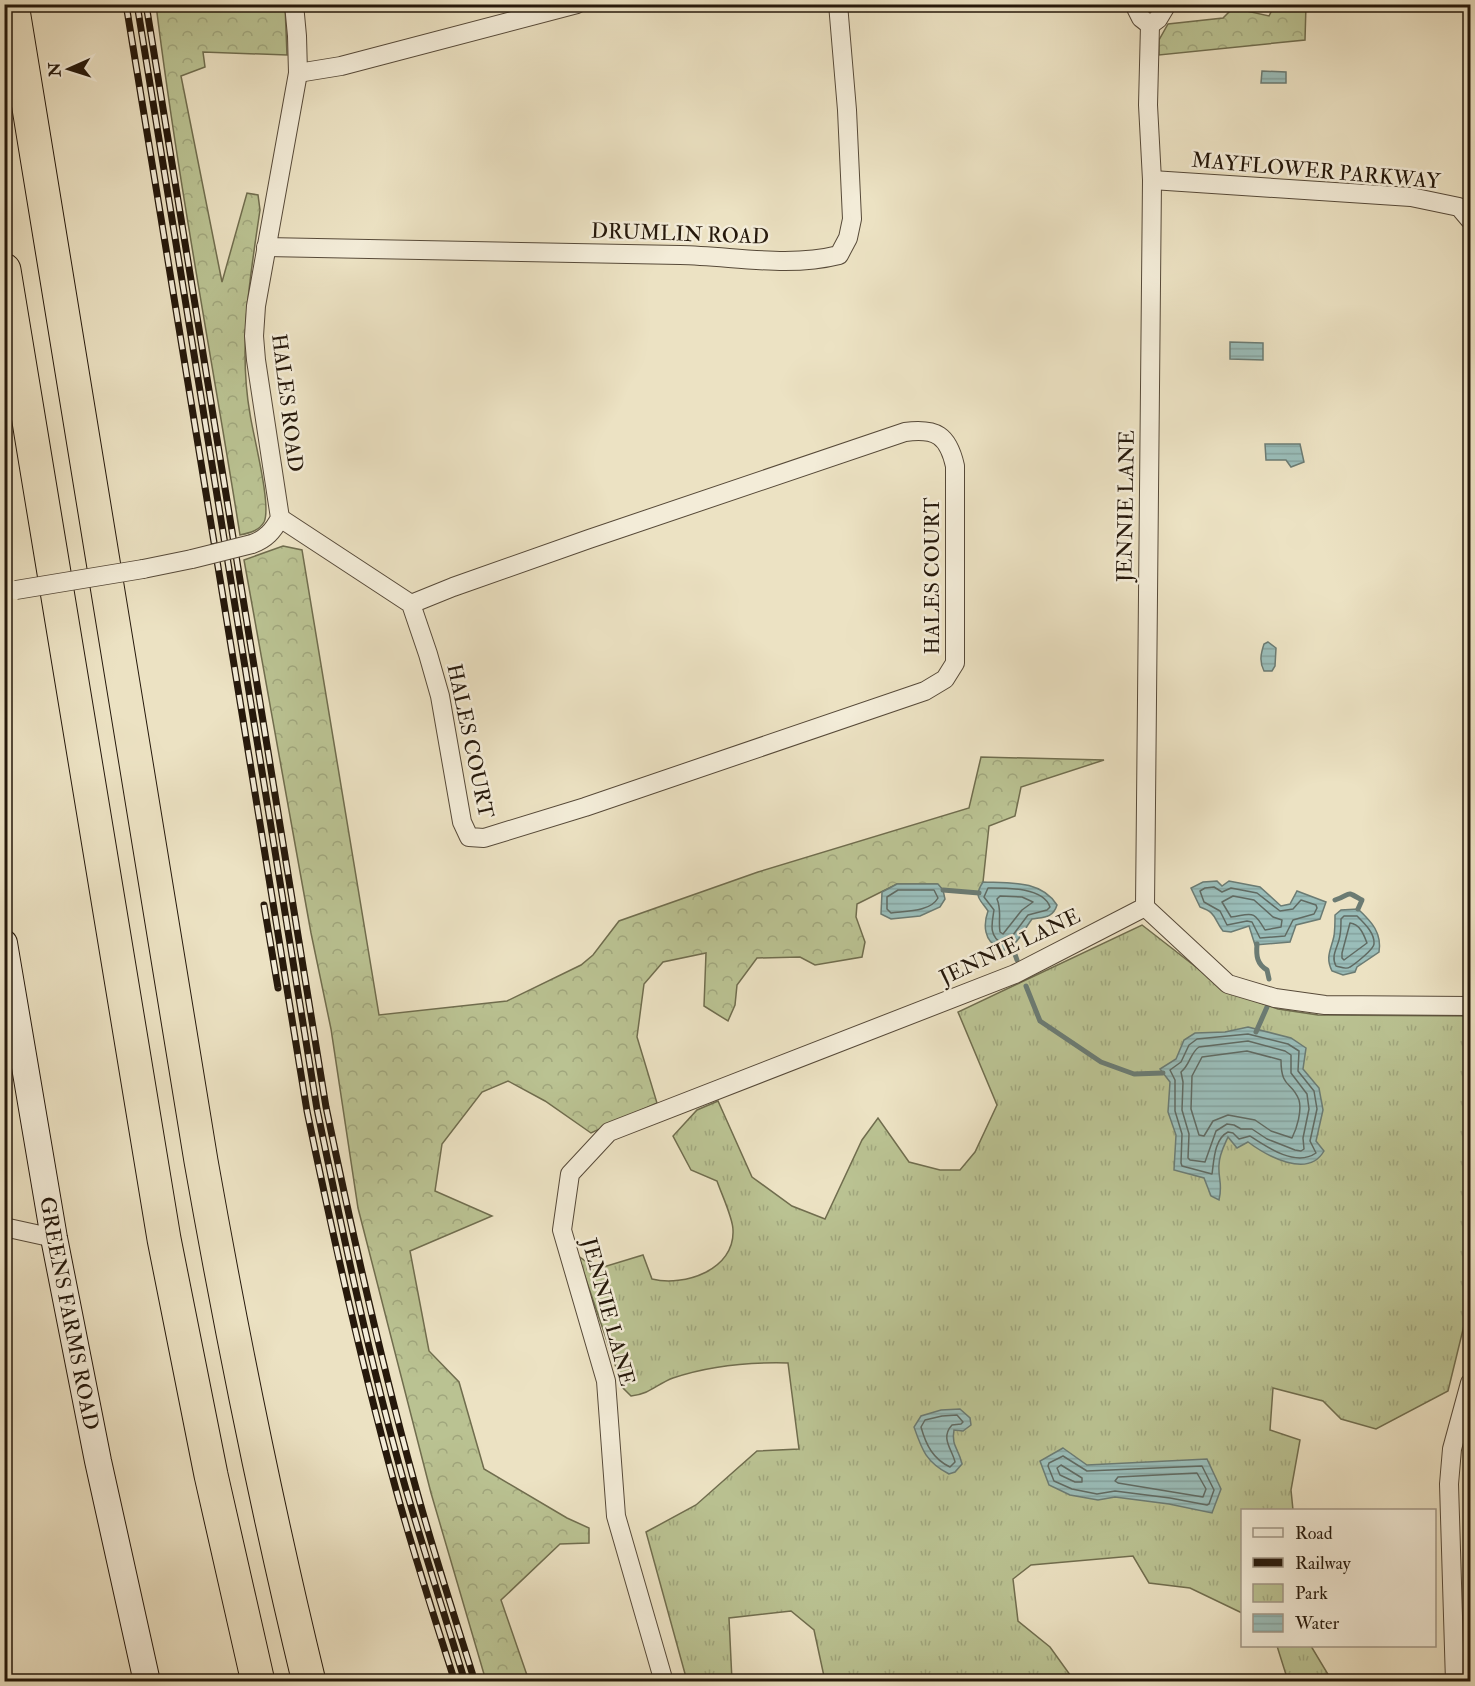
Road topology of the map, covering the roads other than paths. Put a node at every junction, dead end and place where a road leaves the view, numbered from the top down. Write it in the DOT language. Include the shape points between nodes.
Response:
graph roads {
  1 [pos="12,4"];
  2 [pos="294,4"];
  3 [pos="577,4"];
  4 [pos="838,4"];
  5 [pos="1134,4"];
  6 [pos="1167,4"];
  7 [pos="1150,25"];
  8 [pos="298,74"];
  9 [pos="1152,180"];
  10 [pos="1470,220"];
  11 [pos="266,247"];
  12 [pos="4,270"];
  13 [pos="280,518"];
  14 [pos="10,590"];
  15 [pos="411,604"];
  16 [pos="1145,908"];
  17 [pos="4,943"];
  18 [pos="8,980"];
  19 [pos="1470,1006"];
  20 [pos="4,1227"];
  21 [pos="54,1238"];
  22 [pos="1470,1383"];
  23 [pos="147,1682"];
  24 [pos="258,1682"];
  25 [pos="309,1682"];
  26 [pos="664,1682"];
  27 [pos="1455,1682"];
  1 -- 25 [label="highway" via="196,1138 234,1340"];
  2 -- 8 [label="street, HALES ROAD"];
  3 -- 8 [label="street"];
  4 -- 11 [label="street, DRUMLIN ROAD" via="848,110 852,219 839,255 799,261 686,255"];
  5 -- 7 [label="street"];
  6 -- 7 [label="street"];
  7 -- 9 [label="street, JENNIE LANE" via="1148,105"];
  8 -- 11 [label="street, HALES ROAD"];
  9 -- 10 [label="street, MAYFLOWER PARKWAY" via="1411,197 1459,207"];
  9 -- 16 [label="street, JENNIE LANE"];
  11 -- 13 [label="street, HALES ROAD" via="254,336"];
  12 -- 24 [label="highway" via="164,1239"];
  13 -- 14 [label="street, bridge" via="272,532 252,544 143,569"];
  13 -- 15 [label="street"];
  15 -- 15 [label="street, HALES COURT" via="440,696 462,822 469,837 484,838 925,691 945,679 955,663 955,466 951,448 940,435 923,430 905,432"];
  16 -- 19 [label="street" via="1228,984 1325,1005"];
  16 -- 26 [label="street, JENNIE LANE" via="1015,974 609,1132 570,1174 562,1230 606,1381 616,1516"];
  17 -- 18 [label="main road, GREENS FARMS ROAD"];
  18 -- 21 [label="main road, GREENS FARMS ROAD"];
  20 -- 21 [label="street"];
  21 -- 23 [label="main road, GREENS FARMS ROAD"];
  22 -- 27 [label="street" via="1452,1449 1449,1484"];
}
